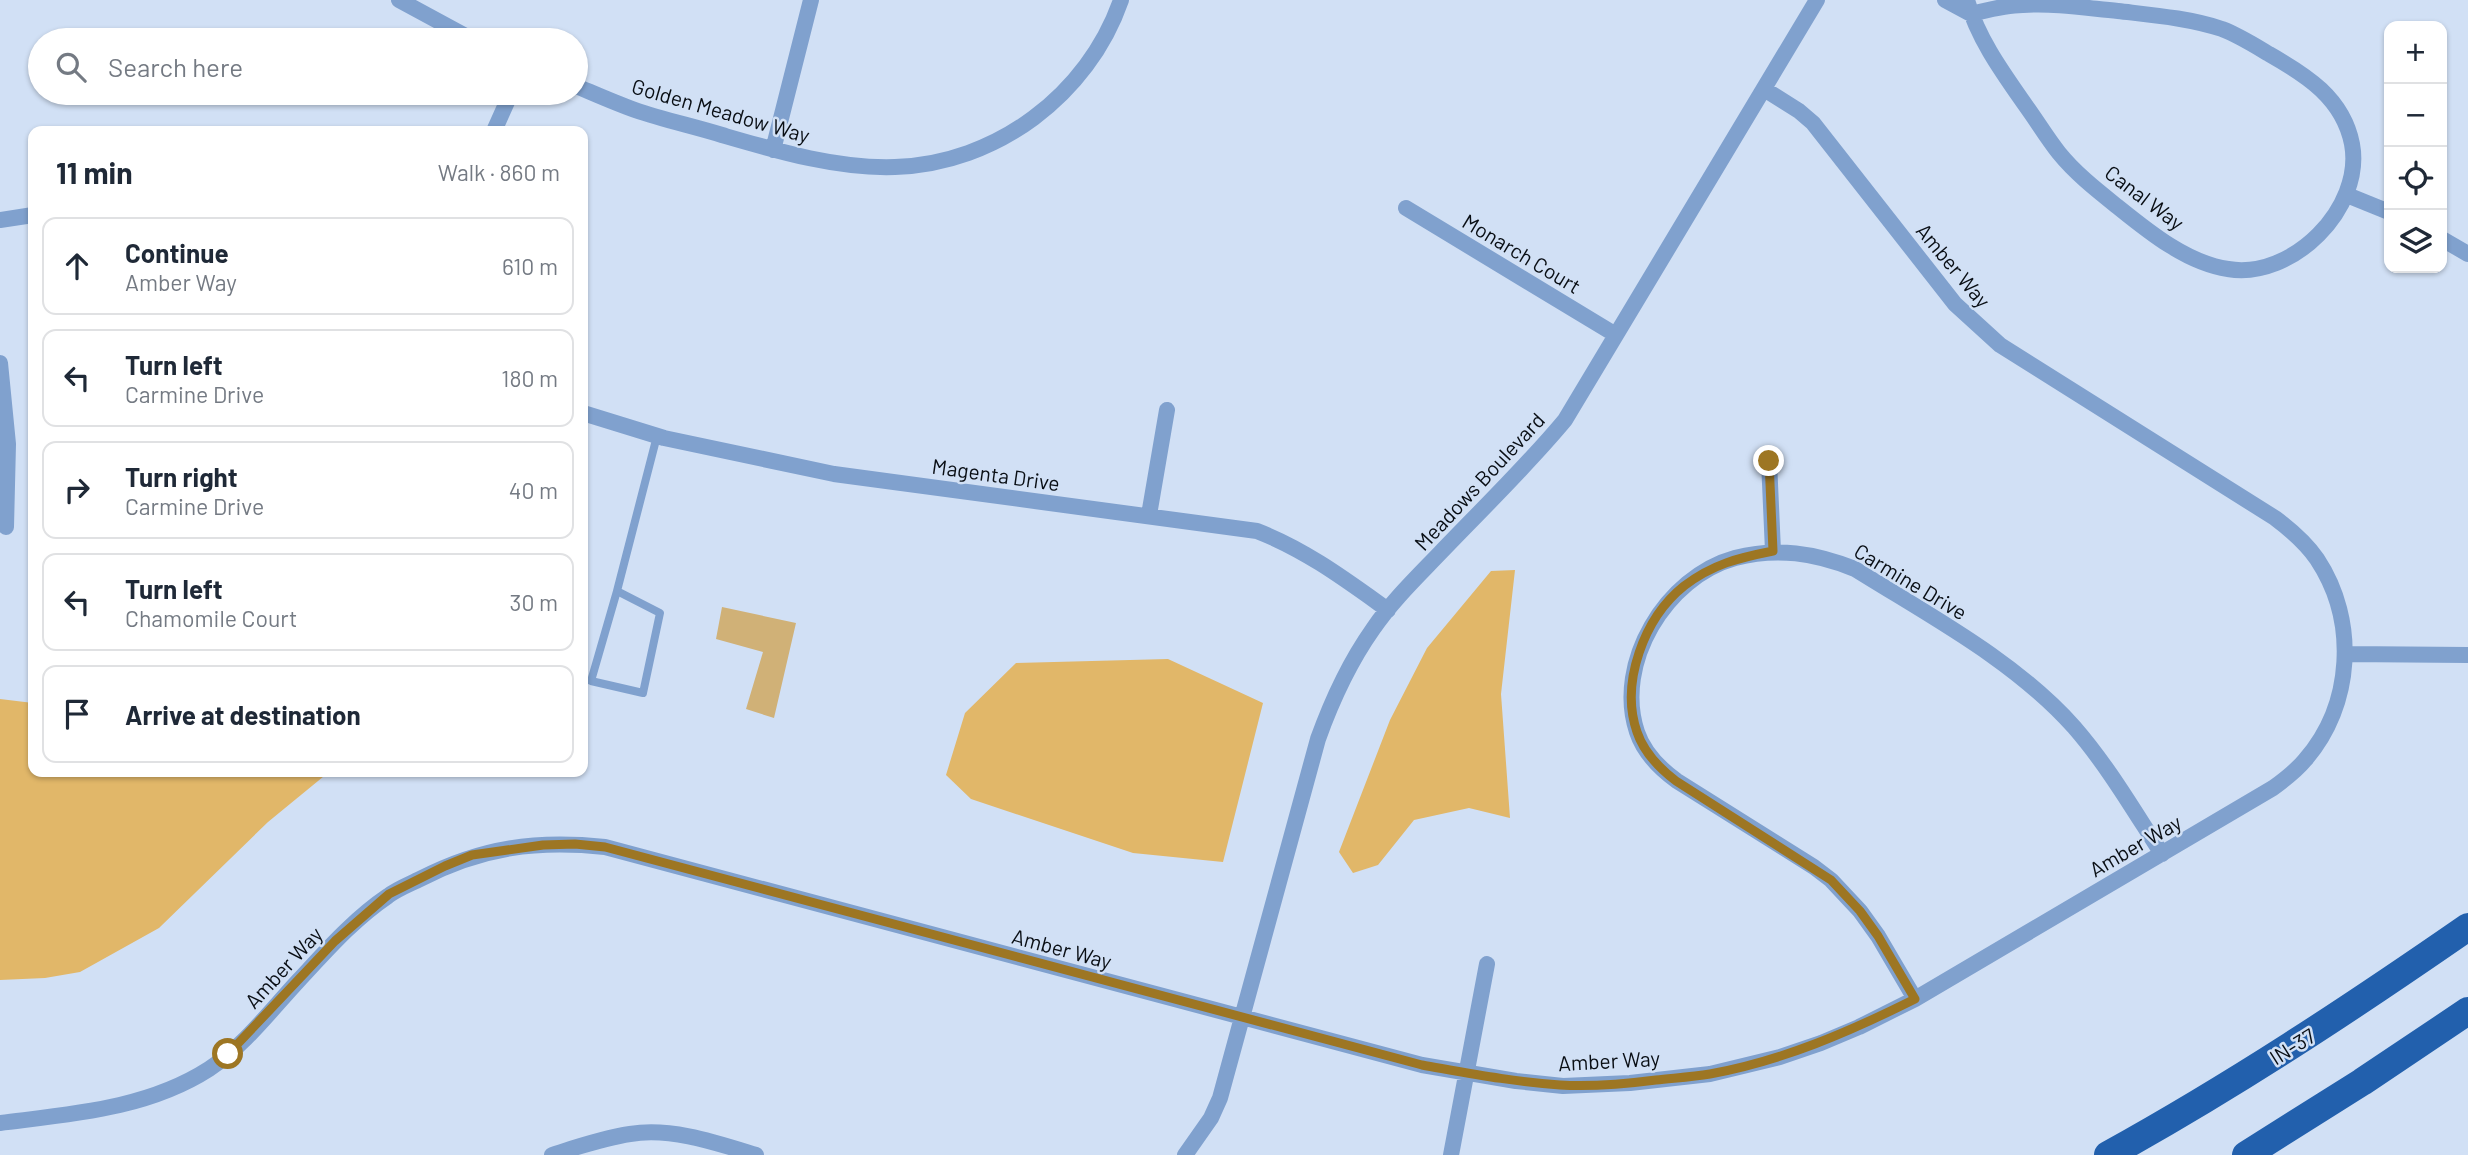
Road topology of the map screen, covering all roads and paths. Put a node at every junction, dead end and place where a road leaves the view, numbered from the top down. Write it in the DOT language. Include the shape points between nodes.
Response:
graph roads {
  1 [pos="399,0"];
  2 [pos="811,0"];
  3 [pos="1122,0"];
  4 [pos="1817,0"];
  5 [pos="1945,0"];
  6 [pos="1968,7"];
  7 [pos="451,28"];
  8 [pos="1764,89"];
  9 [pos="588,91"];
  10 [pos="506,105"];
  11 [pos="496,126"];
  12 [pos="773,150"];
  13 [pos="2347,195"];
  14 [pos="1406,208"];
  15 [pos="2384,210"];
  16 [pos="28,216"];
  17 [pos="0,219"];
  18 [pos="2447,242"];
  19 [pos="2468,254"];
  20 [pos="1616,335"];
  21 [pos="0,363"];
  22 [pos="1167,410"];
  23 [pos="588,415"];
  24 [pos="657,436"];
  25 [pos="1769,461"];
  26 [pos="1149,515"];
  27 [pos="6,527"];
  28 [pos="1773,551"];
  29 [pos="617,591"];
  30 [pos="1388,610"];
  31 [pos="2345,654"];
  32 [pos="2468,655"];
  33 [pos="2162,854"];
  34 [pos="2468,927"];
  35 [pos="1488,964"];
  36 [pos="1915,999"];
  37 [pos="2468,1011"];
  38 [pos="1242,1018"];
  39 [pos="1466,1073"];
  40 [pos="0,1123"];
  41 [pos="599,1148"];
  42 [pos="552,1155"];
  43 [pos="756,1155"];
  44 [pos="1185,1155"];
  45 [pos="1451,1155"];
  46 [pos="2108,1155"];
  47 [pos="2246,1155"];
  1 -- 7 [label="street"];
  2 -- 12 [label="street"];
  3 -- 12 [label="street, Golden Meadow Way" via="1102,42 1066,90 1040,114 979,149 935,162 894,167"];
  4 -- 8 [label="street, Meadows Boulevard"];
  5 -- 6 [label="street"];
  6 -- 13 [label="street, Canal Way" via="2052,4 2194,22 2241,38 2304,74 2336,106 2352,145"];
  6 -- 13 [label="street, Canal Way" via="1994,61 2060,155 2129,216 2191,256 2229,270 2271,264 2312,240"];
  8 -- 20 [label="street, Meadows Boulevard"];
  8 -- 31 [label="street, Amber Way" via="1813,122 1955,304 2000,345 2291,530 2329,579 2344,630"];
  9 -- 12 [label="street, Golden Meadow Way" via="635,110"];
  10 -- 11 [label="street"];
  13 -- 15 [label="street"];
  14 -- 20 [label="street, Monarch Court"];
  16 -- 17 [label="street"];
  18 -- 19 [label="street"];
  20 -- 30 [label="street, Meadows Boulevard" via="1565,420"];
  21 -- 27 [label="street" via="8,444"];
  22 -- 26 [label="street"];
  23 -- 24 [label="street, Magenta Drive"];
  24 -- 26 [label="street, Magenta Drive" via="834,474"];
  24 -- 29 [label="lane"];
  25 -- 28 [label="street"];
  26 -- 30 [label="street, Magenta Drive" via="1257,531 1312,557"];
  28 -- 33 [label="street, Carmine Drive" via="1804,553 1855,569 1986,652 2029,685 2073,726 2110,773"];
  28 -- 36 [label="street, Carmine Drive" via="1709,569 1664,608 1640,650 1634,674 1631,695 1637,734 1668,775 1838,887 1878,936"];
  29 -- 29 [label="lane" via="660,613 643,693 592,681"];
  30 -- 38 [label="street, Meadows Boulevard" via="1330,705"];
  31 -- 32 [label="street"];
  31 -- 33 [label="street, Amber Way" via="2342,687 2330,724 2305,761 2273,788"];
  33 -- 36 [label="street, Amber Way"];
  34 -- 46 [label="highway, IN-37" via="2282,1053"];
  35 -- 39 [label="street"];
  36 -- 39 [label="street, Amber Way" via="1821,1043 1710,1074 1563,1086"];
  37 -- 47 [label="highway"];
  38 -- 39 [label="street, Amber Way"];
  38 -- 40 [label="street, Amber Way" via="605,847 543,845 472,855 389,894 335,941 245,1037 208,1069 158,1094 114,1107"];
  38 -- 44 [label="street, Meadows Boulevard" via="1220,1098"];
  39 -- 45 [label="street"];
  41 -- 42 [label="street"];
  41 -- 43 [label="street" via="631,1133 653,1133"];
}
